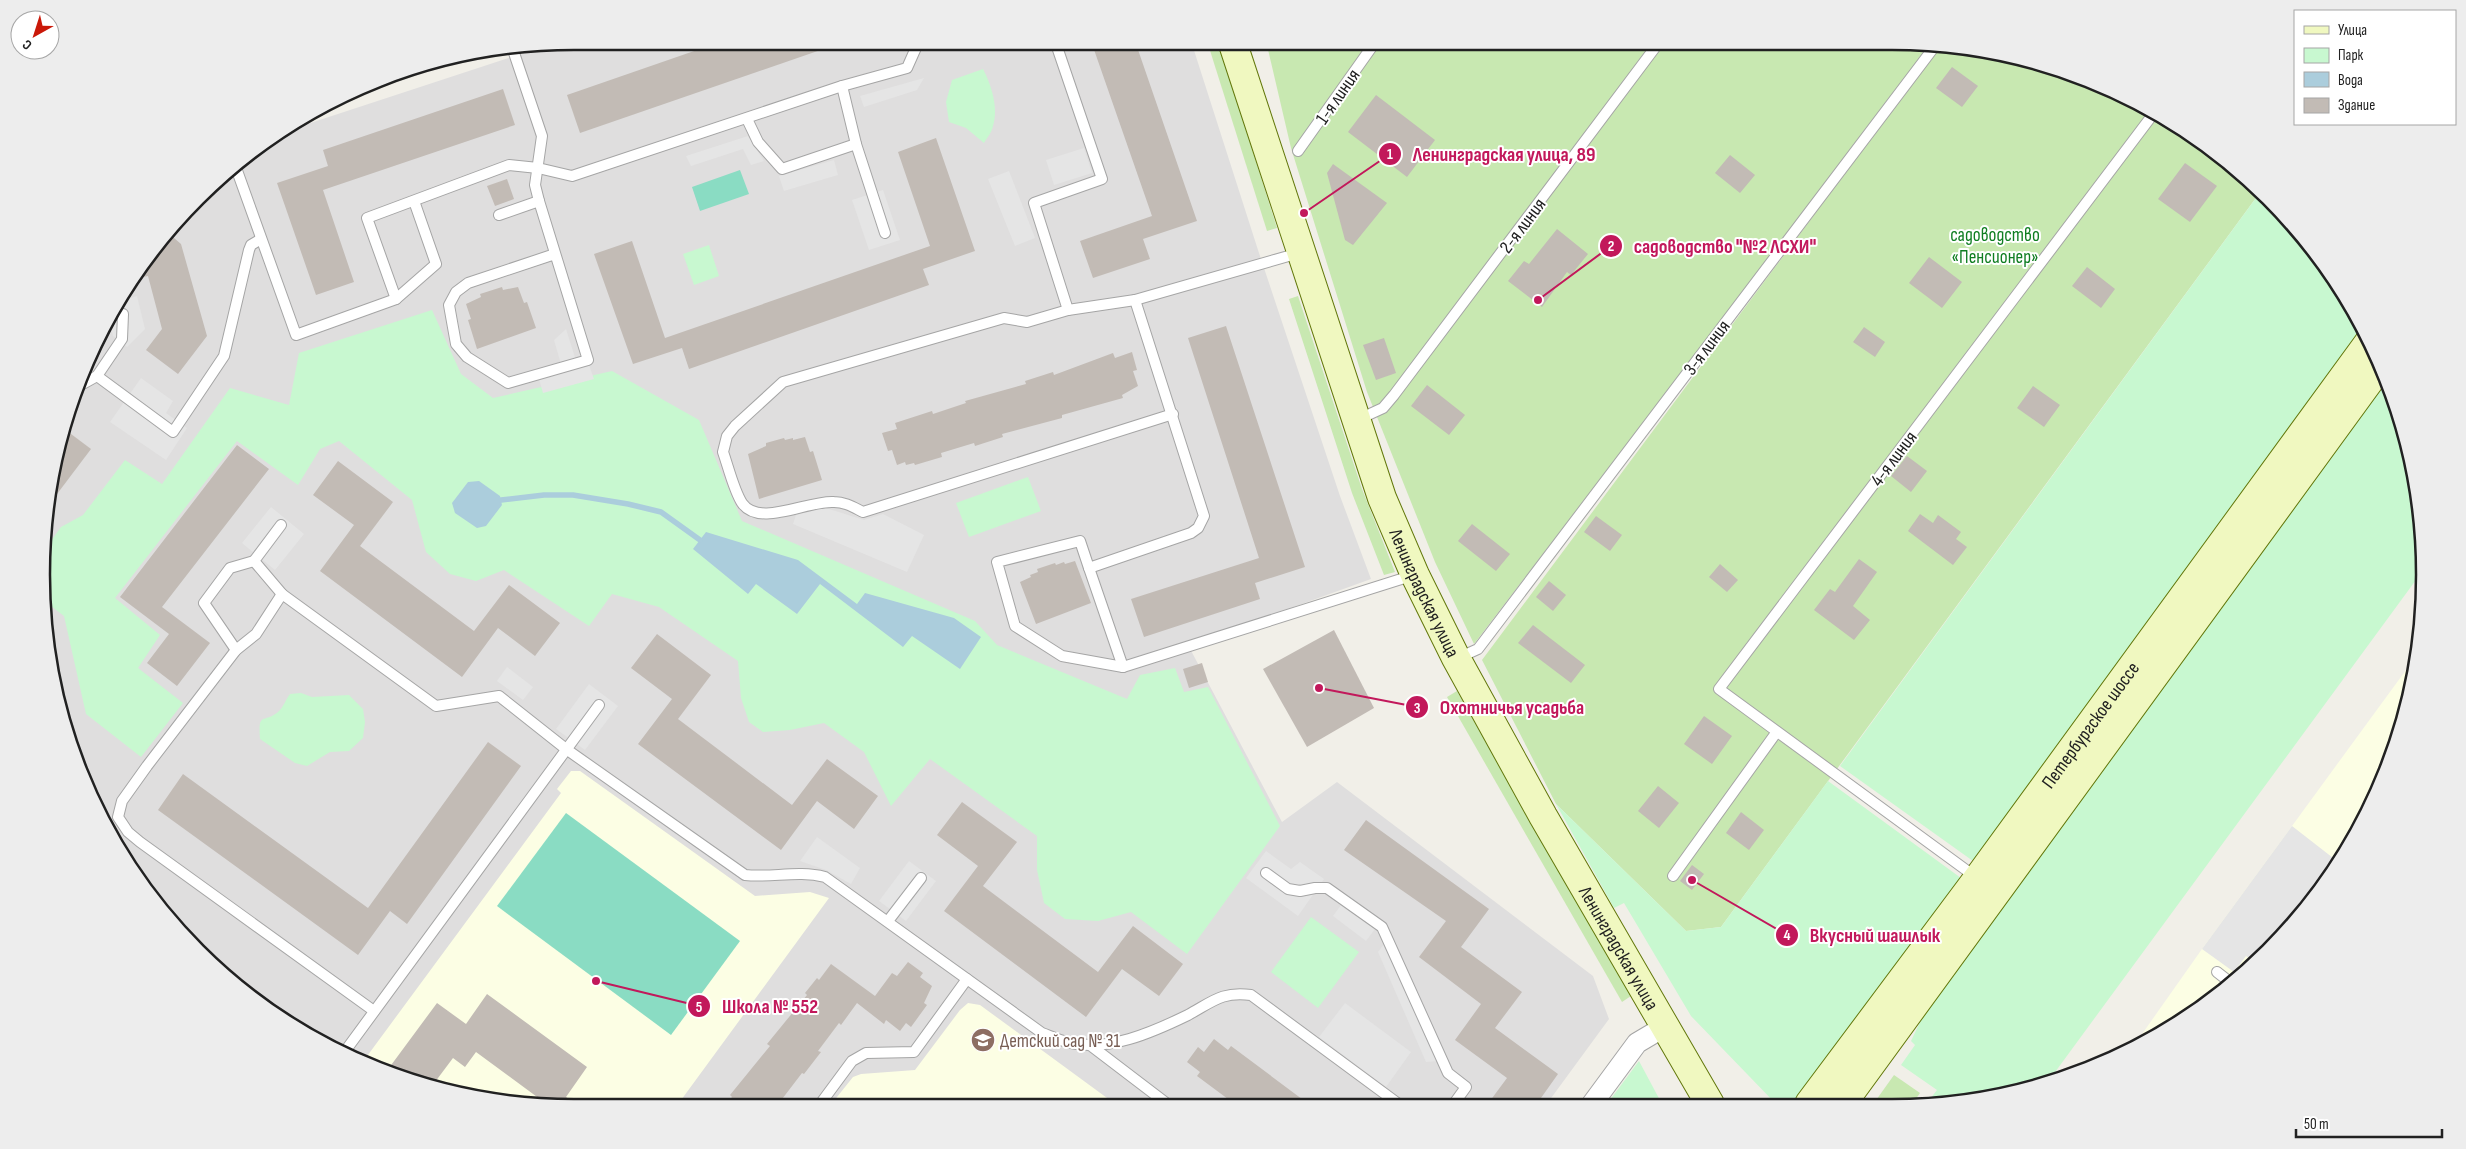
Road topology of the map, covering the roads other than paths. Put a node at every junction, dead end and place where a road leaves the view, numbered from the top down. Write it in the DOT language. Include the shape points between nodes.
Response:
graph roads {
  1 [pos="915,50"];
  2 [pos="1058,50"];
  3 [pos="1235,50"];
  4 [pos="1370,50"];
  5 [pos="1653,50"];
  6 [pos="1931,51"];
  7 [pos="514,53"];
  8 [pos="842,86"];
  9 [pos="2150,118"];
  10 [pos="747,119"];
  11 [pos="856,144"];
  12 [pos="1298,151"];
  13 [pos="538,168"];
  14 [pos="238,173"];
  15 [pos="414,201"];
  16 [pos="539,201"];
  17 [pos="499,215"];
  18 [pos="885,232"];
  19 [pos="261,239"];
  20 [pos="1300,253"];
  21 [pos="554,254"];
  22 [pos="396,299"];
  23 [pos="1135,300"];
  24 [pos="1068,310"];
  25 [pos="123,314"];
  26 [pos="2364,348"];
  27 [pos="2375,373"];
  28 [pos="97,376"];
  29 [pos="87,381"];
  30 [pos="1173,414"];
  31 [pos="1356,420"];
  32 [pos="282,524"];
  33 [pos="254,562"];
  34 [pos="1090,568"];
  35 [pos="1414,575"];
  36 [pos="282,594"];
  37 [pos="236,650"];
  38 [pos="1467,654"];
  39 [pos="1123,667"];
  40 [pos="599,705"];
  41 [pos="1776,733"];
  42 [pos="566,749"];
  43 [pos="1266,873"];
  44 [pos="1674,876"];
  45 [pos="921,878"];
  46 [pos="1978,878"];
  47 [pos="888,921"];
  48 [pos="2217,972"];
  49 [pos="967,979"];
  50 [pos="2226,979"];
  51 [pos="374,1011"];
  52 [pos="1664,1027"];
  53 [pos="1090,1045"];
  54 [pos="348,1047"];
  55 [pos="824,1099"];
  56 [pos="1161,1099"];
  57 [pos="1392,1099"];
  58 [pos="1457,1099"];
  59 [pos="1596,1099"];
  60 [pos="1707,1099"];
  61 [pos="1813,1099"];
  62 [pos="1846,1099"];
  1 -- 8 [label="lane" via="907,68"];
  2 -- 24 [label="lane" via="1102,179 1034,203"];
  3 -- 20 [label="main road, Ленинградская улица"];
  4 -- 12 [label="lane, 1-я линия"];
  5 -- 31 [label="lane, 2-я линия" via="1383,408"];
  6 -- 38 [label="lane, 3-я линия"];
  7 -- 13 [label="lane" via="542,136"];
  8 -- 10 [label="lane"];
  8 -- 11 [label="lane"];
  9 -- 41 [label="lane, 4-я линия" via="1719,689"];
  10 -- 11 [label="lane" via="758,142 782,169"];
  10 -- 13 [label="lane" via="572,176"];
  11 -- 18 [label="lane"];
  13 -- 15 [label="lane" via="510,165"];
  13 -- 16 [label="lane" via="535,185"];
  14 -- 19 [label="lane"];
  15 -- 22 [label="lane" via="436,264"];
  15 -- 22 [label="lane" via="367,218"];
  16 -- 17 [label="lane"];
  16 -- 21 [label="lane"];
  19 -- 22 [label="lane" via="296,335"];
  19 -- 28 [label="lane" via="250,245 224,356 172,432"];
  20 -- 23 [label="lane"];
  20 -- 31 [label="main road, Ленинградская улица"];
  21 -- 21 [label="lane" via="588,360 508,383 467,357 456,344 449,305 456,292 468,283"];
  23 -- 24 [label="lane"];
  23 -- 30 [label="lane"];
  24 -- 30 [label="lane" via="1027,322 1004,318 783,382 735,426 724,443 723,452 742,503 752,512 764,515 832,501 863,512"];
  25 -- 28 [label="lane" via="122,339"];
  26 -- 46 [label="main road, Петербургское шоссе"];
  27 -- 62 [label="main road, Петербургское шоссе"];
  28 -- 29 [label="lane"];
  30 -- 34 [label="lane" via="1204,516 1203,522 1190,533"];
  31 -- 35 [label="main road, Ленинградская улица" via="1382,498"];
  32 -- 33 [label="lane"];
  33 -- 36 [label="lane"];
  33 -- 37 [label="lane" via="230,568 204,603"];
  34 -- 39 [label="lane"];
  34 -- 39 [label="lane" via="1080,541 997,562 1015,626 1062,656"];
  35 -- 38 [label="main road, Ленинградская улица"];
  35 -- 39 [label="lane"];
  36 -- 37 [label="lane" via="256,634"];
  36 -- 42 [label="lane" via="436,706 499,696"];
  37 -- 51 [label="lane" via="122,801 118,817 140,842"];
  38 -- 52 [label="main road, Ленинградская улица" via="1543,816"];
  40 -- 42 [label="lane"];
  41 -- 44 [label="lane"];
  41 -- 46 [label="lane, 4-я линия" via="1835,772"];
  42 -- 47 [label="lane" via="745,875 764,877 795,873 825,877"];
  42 -- 51 [label="lane"];
  43 -- 58 [label="lane" via="1288,889 1300,892 1327,888 1382,927 1448,1073 1466,1087"];
  45 -- 47 [label="lane"];
  46 -- 61 [label="main road, Петербургское шоссе"];
  47 -- 49 [label="lane"];
  48 -- 50 [label="lane"];
  49 -- 53 [label="lane" via="1042,1033 1068,1043"];
  49 -- 55 [label="lane" via="914,1052 866,1053 852,1061"];
  51 -- 54 [label="lane"];
  52 -- 59 [label="street" via="1637,1043"];
  52 -- 60 [label="main road, Ленинградская улица"];
  53 -- 56 [label="lane"];
  53 -- 57 [label="lane" via="1144,1035 1223,996 1251,995"];
}
